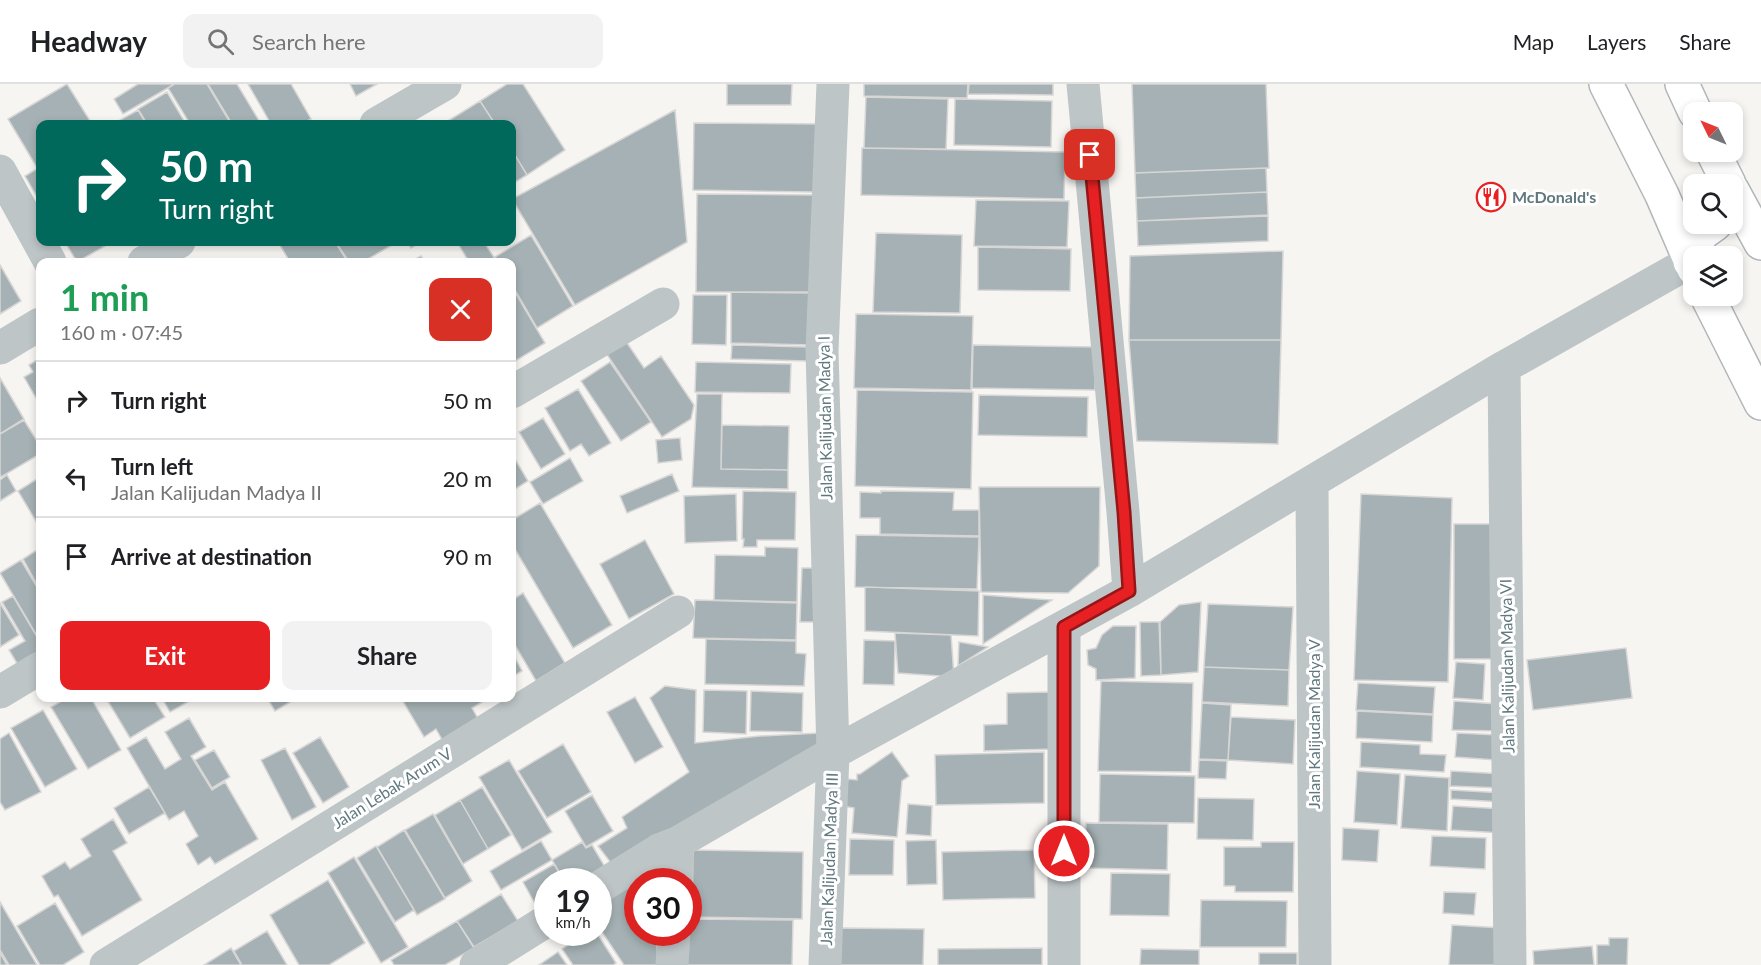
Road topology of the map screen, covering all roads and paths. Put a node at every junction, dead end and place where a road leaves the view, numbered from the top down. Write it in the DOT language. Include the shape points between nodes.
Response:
graph roads {
  1 [pos="445,84"];
  2 [pos="833,84"];
  3 [pos="1083,84"];
  4 [pos="1606,84"];
  5 [pos="1682,84"];
  6 [pos="1690,102"];
  7 [pos="383,120"];
  8 [pos="0,171"];
  9 [pos="1662,195"];
  10 [pos="1683,200"];
  11 [pos="36,237"];
  12 [pos="172,246"];
  13 [pos="1684,246"];
  14 [pos="151,258"];
  15 [pos="1683,271"];
  16 [pos="663,304"];
  17 [pos="1712,306"];
  18 [pos="36,326"];
  19 [pos="0,348"];
  20 [pos="1504,367"];
  21 [pos="516,390"];
  22 [pos="1761,403"];
  23 [pos="1312,483"];
  24 [pos="1129,591"];
  25 [pos="678,612"];
  26 [pos="1064,627"];
  27 [pos="36,670"];
  28 [pos="0,692"];
  29 [pos="833,753"];
  30 [pos="678,843"];
  31 [pos="677,868"];
  32 [pos="612,879"];
  33 [pos="534,929"];
  34 [pos="673,946"];
  35 [pos="106,965"];
  36 [pos="476,965"];
  37 [pos="672,965"];
  38 [pos="825,965"];
  39 [pos="1064,965"];
  40 [pos="1315,965"];
  41 [pos="1510,965"];
  1 -- 7 [label="street"];
  2 -- 29 [label="street, Jalan Kalijudan Madya I" via="822,350"];
  3 -- 24 [label="street"];
  4 -- 9 [label="main road"];
  5 -- 6 [label="main road"];
  8 -- 11 [label="street"];
  9 -- 10 [label="main road"];
  9 -- 13 [label="main road"];
  12 -- 14 [label="street"];
  15 -- 20 [label="street"];
  16 -- 21 [label="street"];
  17 -- 22 [label="main road"];
  18 -- 19 [label="street"];
  20 -- 23 [label="street"];
  20 -- 41 [label="street, Jalan Kalijudan Madya VI"];
  23 -- 24 [label="street"];
  23 -- 40 [label="street, Jalan Kalijudan Madya V"];
  24 -- 26 [label="street"];
  25 -- 35 [label="street, Jalan Lebak Arum V"];
  26 -- 29 [label="street"];
  26 -- 39 [label="street"];
  27 -- 28 [label="street"];
  29 -- 30 [label="street"];
  29 -- 38 [label="street, Jalan Kalijudan Madya III"];
  30 -- 31 [label="street"];
  30 -- 32 [label="street" via="659,850"];
  33 -- 36 [label="street"];
  34 -- 37 [label="street"];
}
